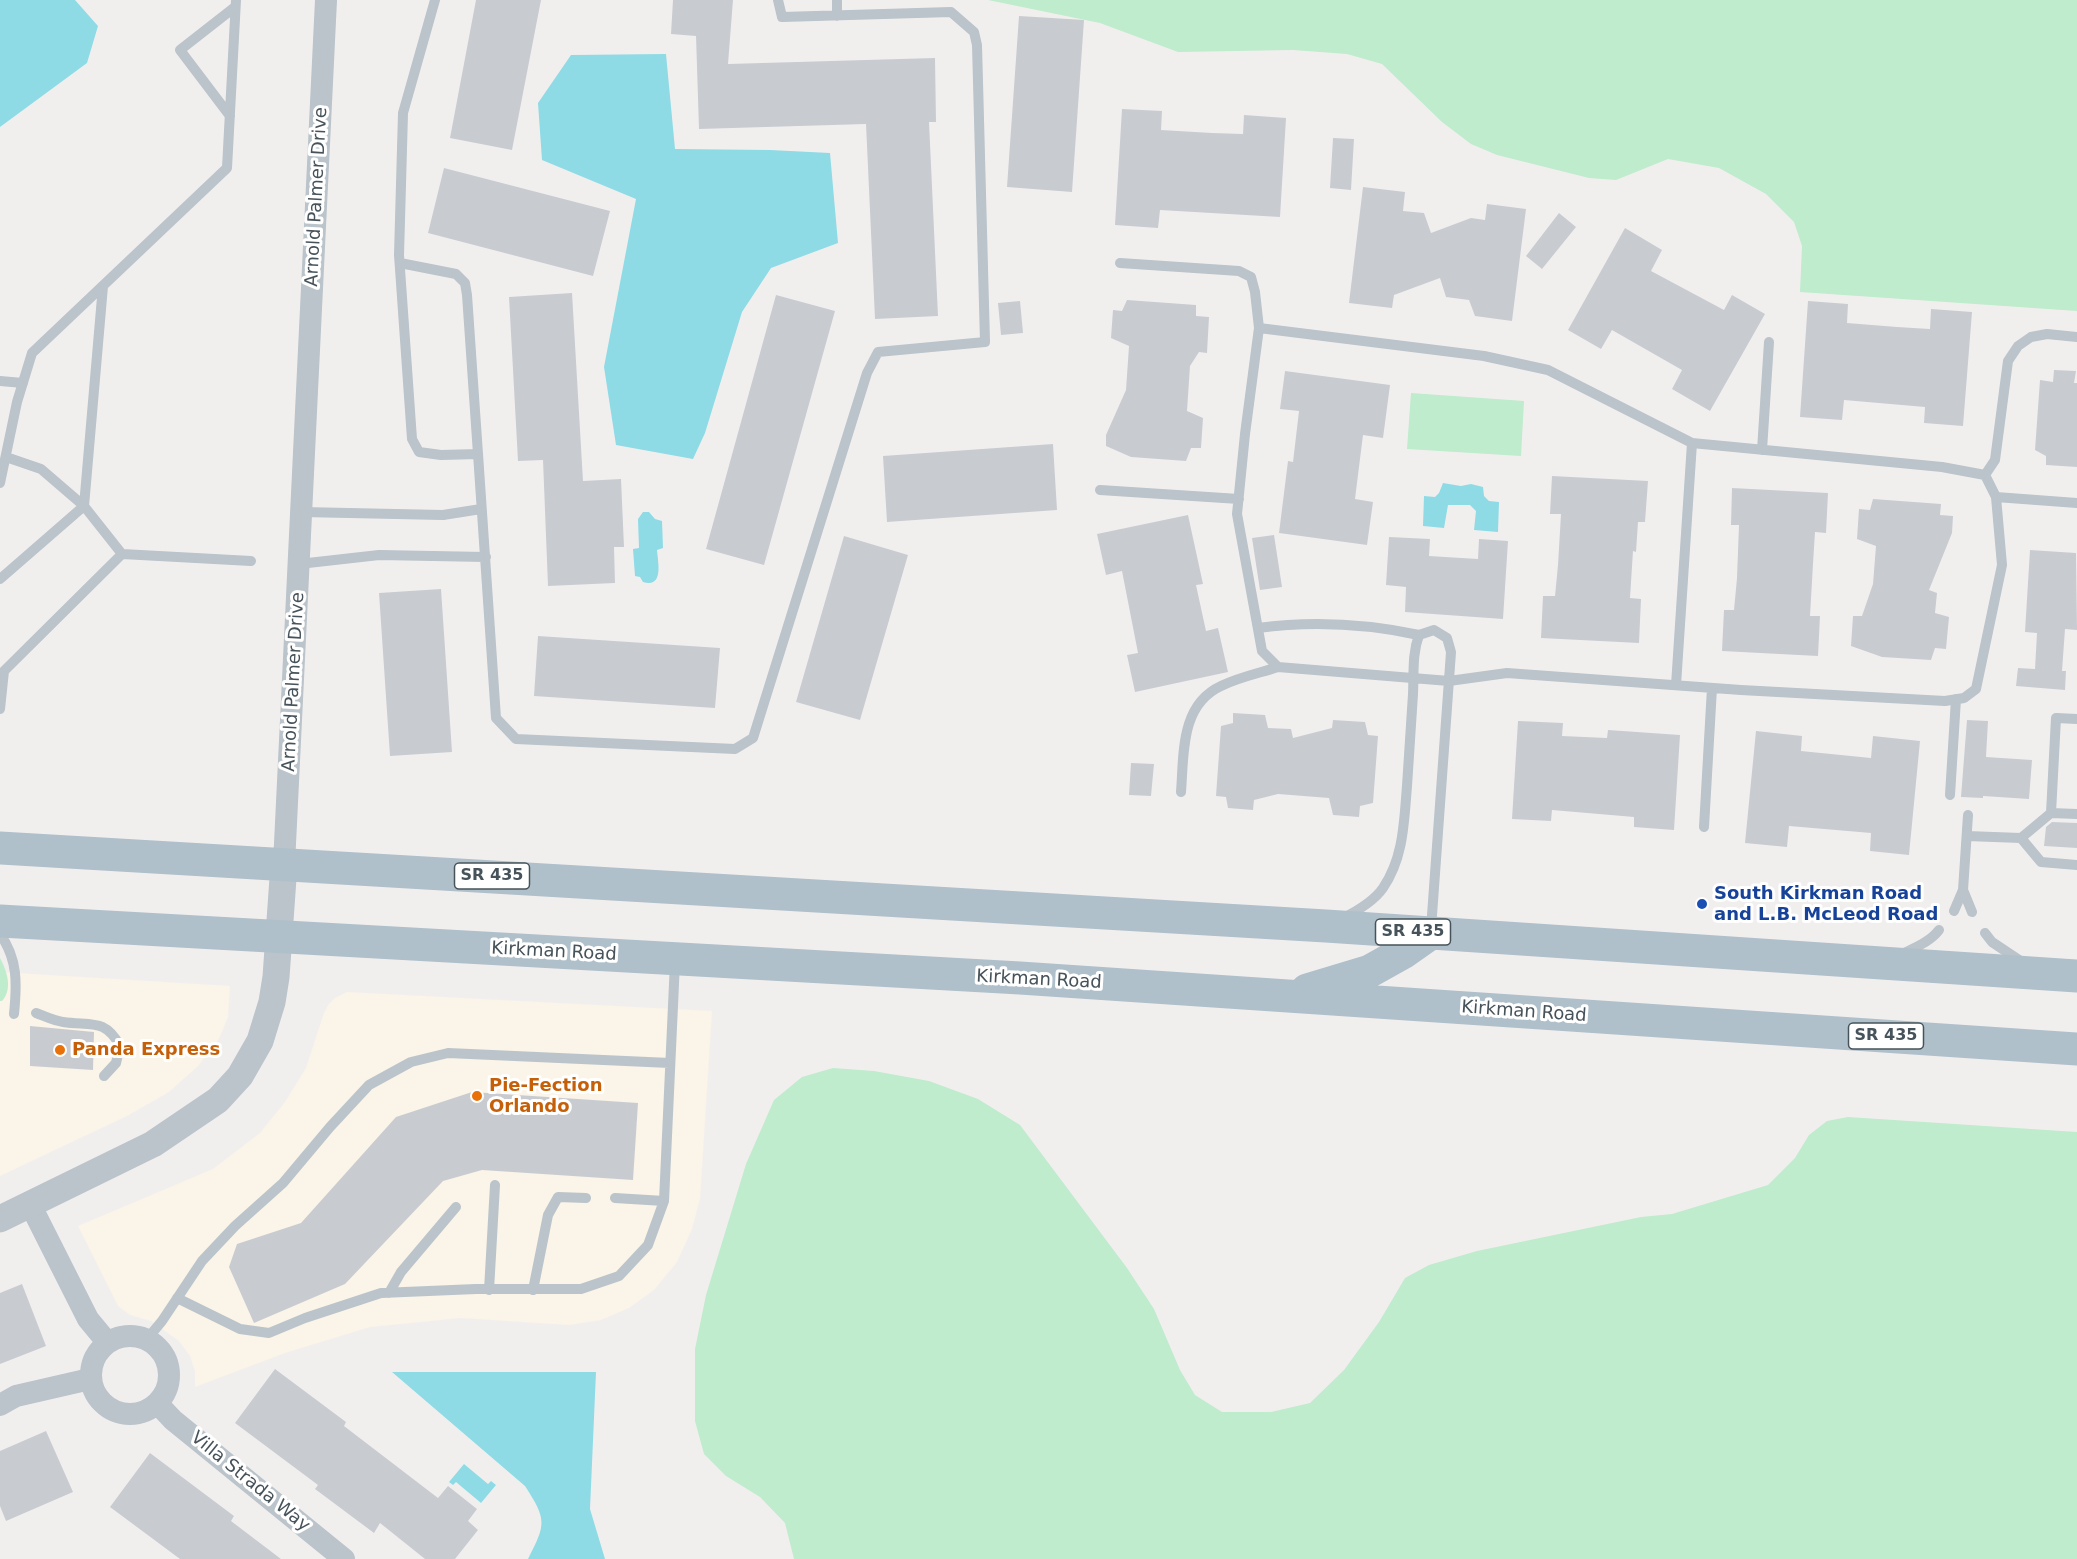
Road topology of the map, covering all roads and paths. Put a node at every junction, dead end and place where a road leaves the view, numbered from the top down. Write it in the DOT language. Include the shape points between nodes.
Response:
graph roads {
  1 [pos="326,0"];
  2 [pos="435,0"];
  3 [pos="778,0"];
  4 [pos="837,0"];
  5 [pos="235,4"];
  6 [pos="837,16"];
  7 [pos="230,116"];
  8 [pos="400,263"];
  9 [pos="1120,263"];
  10 [pos="103,286"];
  11 [pos="1259,328"];
  12 [pos="2077,337"];
  13 [pos="1769,342"];
  14 [pos="0,381"];
  15 [pos="23,383"];
  16 [pos="1692,443"];
  17 [pos="1761,450"];
  18 [pos="478,454"];
  19 [pos="6,457"];
  20 [pos="1985,475"];
  21 [pos="0,483"];
  22 [pos="1100,490"];
  23 [pos="1996,497"];
  24 [pos="1239,499"];
  25 [pos="2077,503"];
  26 [pos="84,506"];
  27 [pos="481,509"];
  28 [pos="302,512"];
  29 [pos="122,554"];
  30 [pos="486,557"];
  31 [pos="251,561"];
  32 [pos="299,564"];
  33 [pos="0,579"];
  34 [pos="1258,628"];
  35 [pos="1419,635"];
  36 [pos="1278,667"];
  37 [pos="2,668"];
  38 [pos="1414,679"];
  39 [pos="1449,681"];
  40 [pos="1676,685"];
  41 [pos="1712,688"];
  42 [pos="1956,699"];
  43 [pos="0,710"];
  44 [pos="2077,720"];
  45 [pos="1181,792"];
  46 [pos="1950,795"];
  47 [pos="2051,813"];
  48 [pos="2077,814"];
  49 [pos="1968,815"];
  50 [pos="1704,826"];
  51 [pos="1967,836"];
  52 [pos="2021,838"];
  53 [pos="0,848"];
  54 [pos="284,864"];
  55 [pos="2077,865"];
  56 [pos="1963,890"];
  57 [pos="1954,911"];
  58 [pos="1972,912"];
  59 [pos="0,921"];
  60 [pos="1326,926"];
  61 [pos="1939,930"];
  62 [pos="1431,933"];
  63 [pos="1985,933"];
  64 [pos="0,934"];
  65 [pos="279,936"];
  66 [pos="676,958"];
  67 [pos="1884,963"];
  68 [pos="2043,974"];
  69 [pos="2077,976"];
  70 [pos="1288,996"];
  71 [pos="36,1013"];
  72 [pos="14,1014"];
  73 [pos="2077,1049"];
  74 [pos="670,1063"];
  75 [pos="104,1076"];
  76 [pos="495,1185"];
  77 [pos="586,1198"];
  78 [pos="615,1198"];
  79 [pos="664,1201"];
  80 [pos="30,1204"];
  81 [pos="456,1207"];
  82 [pos="0,1219"];
  83 [pos="489,1290"];
  84 [pos="533,1290"];
  85 [pos="389,1293"];
  86 [pos="177,1298"];
  87 [pos="147,1339"];
  88 [pos="106,1342"];
  89 [pos="90,1379"];
  90 [pos="158,1403"];
  91 [pos="0,1405"];
  92 [pos="344,1559"];
  1 -- 28 [label="street, Arnold Palmer Drive"];
  2 -- 8 [label="lane" via="403,113"];
  3 -- 6 [label="lane" via="782,17"];
  4 -- 6 [label="lane"];
  5 -- 7 [label="lane"];
  5 -- 7 [label="lane" via="180,50"];
  6 -- 30 [label="lane" via="951,12 974,32 985,342 878,352 867,373 753,738 735,749 516,739 496,718"];
  7 -- 10 [label="lane" via="227,168"];
  8 -- 18 [label="lane" via="456,274 465,283"];
  8 -- 18 [label="lane" via="412,439 419,452"];
  9 -- 11 [label="lane" via="1239,271 1251,277"];
  10 -- 15 [label="lane" via="32,353"];
  10 -- 26 [label="lane"];
  11 -- 16 [label="lane" via="1484,356 1548,370"];
  11 -- 24 [label="lane"];
  12 -- 20 [label="lane" via="2047,334 2031,337 2018,346 2008,361 1995,460"];
  13 -- 17 [label="lane"];
  14 -- 15 [label="lane"];
  15 -- 19 [label="lane"];
  16 -- 17 [label="lane"];
  16 -- 40 [label="lane"];
  17 -- 20 [label="lane" via="1942,467"];
  18 -- 27 [label="lane"];
  19 -- 21 [label="lane"];
  19 -- 26 [label="lane" via="42,469"];
  20 -- 23 [label="lane"];
  22 -- 24 [label="lane"];
  23 -- 25 [label="lane"];
  23 -- 42 [label="lane" via="2002,565 1976,689"];
  24 -- 34 [label="lane" via="1237,514"];
  26 -- 29 [label="lane"];
  26 -- 33 [label="lane"];
  27 -- 28 [label="lane" via="443,515"];
  27 -- 30 [label="lane"];
  28 -- 32 [label="street, Arnold Palmer Drive"];
  29 -- 31 [label="lane"];
  29 -- 37 [label="lane"];
  30 -- 32 [label="lane" via="379,555"];
  32 -- 54 [label="street, Arnold Palmer Drive"];
  34 -- 35 [label="lane" via="1316,625 1385,628"];
  34 -- 36 [label="lane" via="1262,651"];
  35 -- 38 [label="lane" via="1413,651"];
  35 -- 39 [label="lane" via="1434,630 1447,638"];
  36 -- 38 [label="lane"];
  36 -- 45 [label="lane" via="1220,686 1200,700 1186,728"];
  37 -- 43 [label="lane"];
  38 -- 39 [label="lane"];
  38 -- 60 [label="lane" via="1399,855 1379,892"];
  39 -- 40 [label="lane" via="1507,673"];
  39 -- 62 [label="lane"];
  40 -- 41 [label="lane"];
  41 -- 42 [label="lane"];
  41 -- 50 [label="lane"];
  42 -- 46 [label="lane"];
  44 -- 47 [label="lane" via="2056,718"];
  47 -- 48 [label="lane"];
  47 -- 52 [label="lane"];
  49 -- 51 [label="lane"];
  51 -- 52 [label="lane"];
  51 -- 56 [label="lane"];
  52 -- 55 [label="lane" via="2040,862"];
  53 -- 54 [label="main road, SR 435"];
  54 -- 60 [label="main road, SR 435"];
  54 -- 65 [label="street, Arnold Palmer Drive"];
  56 -- 57 [label="lane"];
  56 -- 58 [label="lane"];
  59 -- 65 [label="main road, Kirkman Road / SR 435"];
  60 -- 62 [label="main road, SR 435"];
  61 -- 67 [label="lane"];
  62 -- 67 [label="main road, SR 435"];
  62 -- 70 [label="main road" via="1370,971"];
  63 -- 68 [label="lane" via="1992,942"];
  64 -- 72 [label="lane" via="15,964"];
  65 -- 66 [label="main road, Kirkman Road / SR 435"];
  65 -- 80 [label="street, Arnold Palmer Drive" via="272,1002 260,1041 240,1076 218,1100 153,1144"];
  66 -- 70 [label="main road, Kirkman Road / SR 435"];
  66 -- 74 [label="lane"];
  67 -- 68 [label="main road, SR 435"];
  68 -- 69 [label="main road, SR 435"];
  70 -- 73 [label="main road, Kirkman Road / SR 435"];
  71 -- 75 [label="lane" via="60,1022 98,1024 112,1032 120,1046 116,1063"];
  74 -- 79 [label="lane"];
  74 -- 86 [label="lane" via="448,1053 411,1062 369,1085 283,1183 202,1261"];
  76 -- 83 [label="lane"];
  77 -- 84 [label="lane" via="558,1197 548,1215"];
  78 -- 79 [label="lane"];
  79 -- 84 [label="lane" via="648,1245 618,1276 581,1289"];
  80 -- 82 [label="street, Arnold Palmer Drive"];
  80 -- 88 [label="street" via="88,1319"];
  81 -- 85 [label="lane" via="401,1272"];
  83 -- 84 [label="lane"];
  83 -- 85 [label="lane"];
  85 -- 86 [label="lane" via="269,1333 240,1329"];
  86 -- 87 [label="lane"];
  87 -- 88 [label="street" via="119,1336"];
  87 -- 90 [label="street" via="166,1358 169,1372 168,1384"];
  88 -- 89 [label="street" via="91,1365"];
  89 -- 90 [label="street" via="93,1392 113,1411 126,1415 141,1413"];
  89 -- 91 [label="street" via="16,1396"];
  90 -- 92 [label="street, Villa Strada Way"];
}
